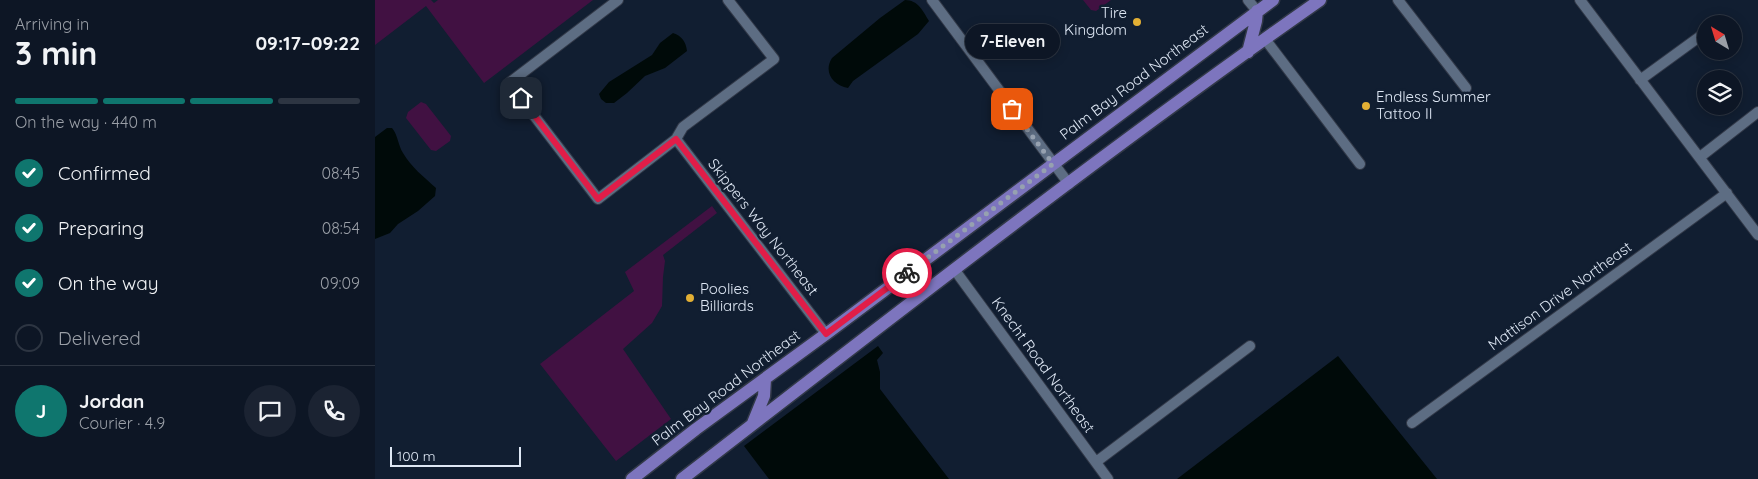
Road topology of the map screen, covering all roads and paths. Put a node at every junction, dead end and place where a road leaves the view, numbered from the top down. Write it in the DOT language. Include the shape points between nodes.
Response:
graph roads {
  1 [pos="618,0"];
  2 [pos="728,0"];
  3 [pos="932,0"];
  4 [pos="1248,0"];
  5 [pos="1320,0"];
  6 [pos="1398,0"];
  7 [pos="1580,0"];
  8 [pos="1271,1"];
  9 [pos="1257,11"];
  10 [pos="1265,38"];
  11 [pos="1697,39"];
  12 [pos="1247,52"];
  13 [pos="1640,80"];
  14 [pos="1466,88"];
  15 [pos="1758,112"];
  16 [pos="676,139"];
  17 [pos="1700,157"];
  18 [pos="1053,164"];
  19 [pos="1359,164"];
  20 [pos="1069,184"];
  21 [pos="1727,193"];
  22 [pos="1758,235"];
  23 [pos="924,261"];
  24 [pos="954,269"];
  25 [pos="917,298"];
  26 [pos="826,334"];
  27 [pos="1250,346"];
  28 [pos="765,379"];
  29 [pos="1412,423"];
  30 [pos="753,424"];
  31 [pos="1096,462"];
  32 [pos="632,479"];
  33 [pos="682,479"];
  34 [pos="1108,479"];
  1 -- 16 [label="street" via="509,83 598,199"];
  2 -- 16 [label="street" via="773,60 683,127"];
  3 -- 18 [label="street"];
  4 -- 9 [label="street"];
  5 -- 10 [label="main road"];
  6 -- 14 [label="street"];
  7 -- 13 [label="street"];
  8 -- 9 [label="main road, Palm Bay Road Northeast"];
  8 -- 10 [label="main road" via="1264,19"];
  9 -- 12 [label="main road"];
  9 -- 18 [label="main road, Palm Bay Road Northeast"];
  10 -- 12 [label="main road"];
  10 -- 19 [label="street"];
  11 -- 13 [label="street"];
  12 -- 20 [label="main road"];
  13 -- 17 [label="street"];
  15 -- 17 [label="street"];
  16 -- 26 [label="street, Skippers Way Northeast"];
  17 -- 21 [label="street"];
  18 -- 20 [label="street"];
  18 -- 23 [label="main road, Palm Bay Road Northeast"];
  20 -- 24 [label="main road"];
  21 -- 22 [label="street"];
  21 -- 29 [label="street, Mattison Drive Northeast"];
  23 -- 25 [label="main road"];
  23 -- 26 [label="main road, Palm Bay Road Northeast"];
  24 -- 25 [label="main road"];
  24 -- 31 [label="street, Knecht Road Northeast"];
  25 -- 30 [label="main road"];
  26 -- 28 [label="main road, Palm Bay Road Northeast"];
  27 -- 31 [label="street"];
  28 -- 30 [label="main road" via="764,396"];
  28 -- 32 [label="main road, Palm Bay Road Northeast"];
  30 -- 33 [label="main road"];
  31 -- 34 [label="street, Knecht Road Northeast"];
}
